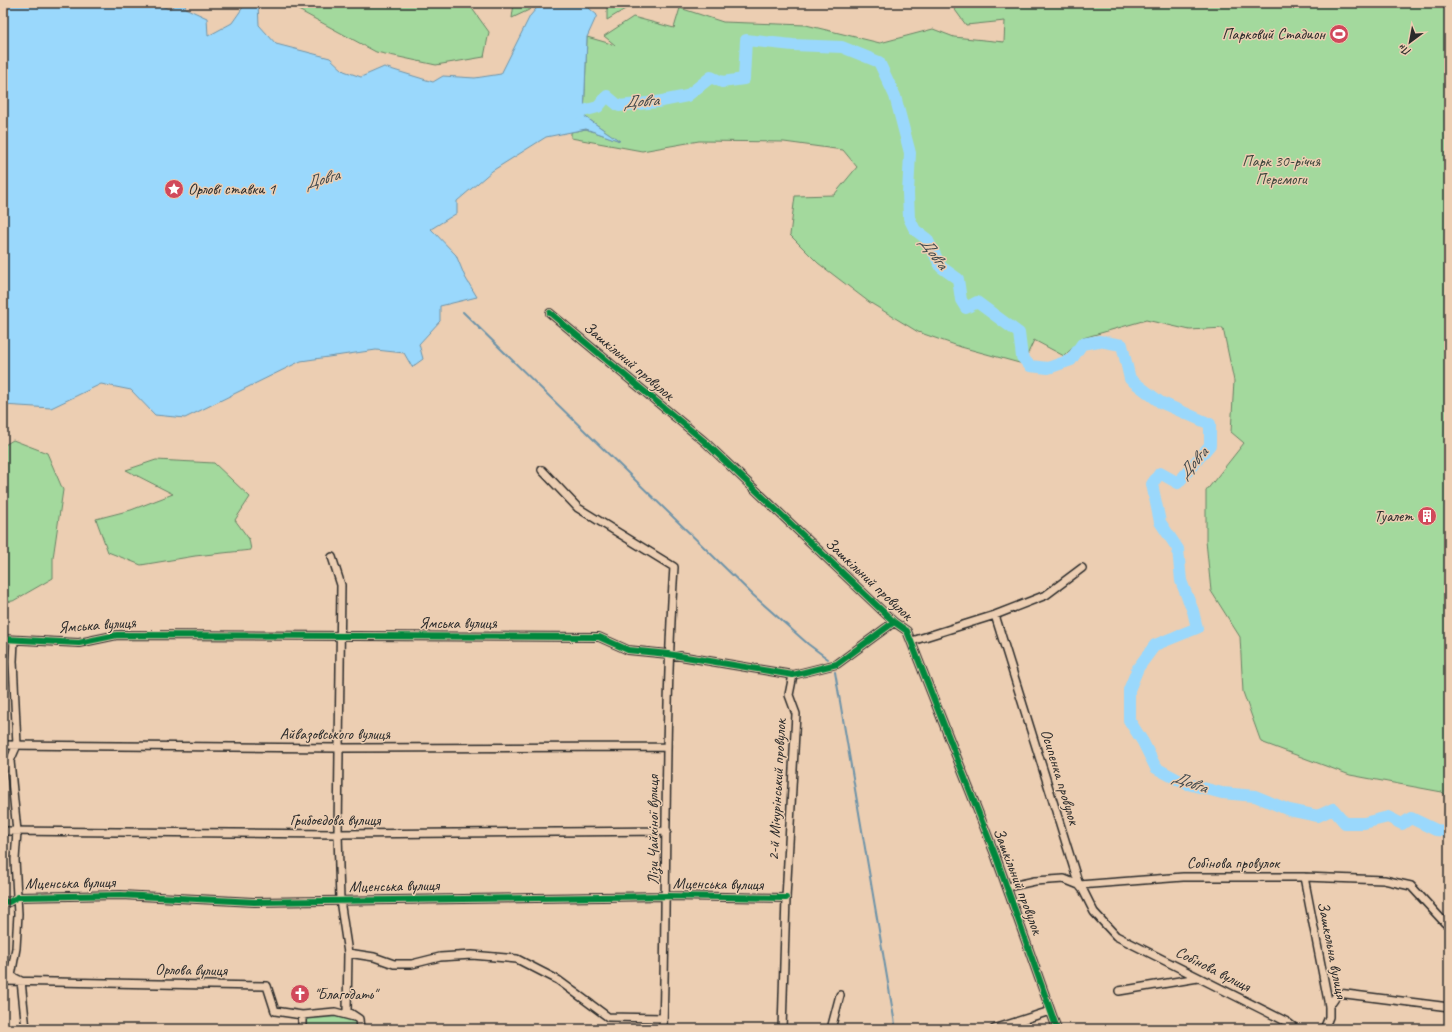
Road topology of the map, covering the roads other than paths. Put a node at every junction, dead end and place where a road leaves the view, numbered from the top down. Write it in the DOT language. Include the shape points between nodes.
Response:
graph roads {
  1 [pos="550,312"];
  2 [pos="542,470"];
  3 [pos="332,557"];
  4 [pos="1082,568"];
  5 [pos="995,615"];
  6 [pos="894,622"];
  7 [pos="340,635"];
  8 [pos="3,640"];
  9 [pos="14,641"];
  10 [pos="912,641"];
  11 [pos="668,654"];
  12 [pos="793,675"];
  13 [pos="3,745"];
  14 [pos="17,745"];
  15 [pos="667,747"];
  16 [pos="339,748"];
  17 [pos="667,830"];
  18 [pos="3,831"];
  19 [pos="17,831"];
  20 [pos="338,834"];
  21 [pos="1304,877"];
  22 [pos="1079,885"];
  23 [pos="1007,887"];
  24 [pos="667,896"];
  25 [pos="18,897"];
  26 [pos="786,898"];
  27 [pos="340,900"];
  28 [pos="3,901"];
  29 [pos="1445,923"];
  30 [pos="1116,936"];
  31 [pos="348,953"];
  32 [pos="1198,978"];
  33 [pos="3,981"];
  34 [pos="21,981"];
  35 [pos="1119,991"];
  36 [pos="840,995"];
  37 [pos="1329,1006"];
  38 [pos="1449,1007"];
  39 [pos="1050,1011"];
  40 [pos="302,1015"];
  41 [pos="663,1018"];
  42 [pos="360,1019"];
  43 [pos="26,1029"];
  44 [pos="302,1029"];
  45 [pos="360,1029"];
  46 [pos="663,1029"];
  47 [pos="782,1029"];
  48 [pos="831,1029"];
  49 [pos="994,1029"];
  50 [pos="1057,1029"];
  51 [pos="1296,1029"];
  52 [pos="1324,1029"];
  1 -- 6 [label="street, Зашкільний провулок" via="704,441"];
  2 -- 11 [label="street, Лізи Чайкіної вулиця" via="578,508 674,567"];
  3 -- 7 [label="street" via="340,585"];
  4 -- 5 [label="street" via="1046,595"];
  5 -- 10 [label="street"];
  5 -- 22 [label="street, Осипенка провулок"];
  6 -- 10 [label="street, Зашкільний провулок" via="907,631"];
  6 -- 12 [label="street, Ямська вулиця" via="838,664"];
  7 -- 9 [label="street, Ямська вулиця" via="117,635 79,643"];
  7 -- 11 [label="street, Ямська вулиця" via="599,637 628,650"];
  7 -- 16 [label="street"];
  8 -- 9 [label="street, Ямська вулиця"];
  9 -- 14 [label="street"];
  10 -- 23 [label="street, Зашкільний провулок"];
  11 -- 12 [label="street, Ямська вулиця"];
  11 -- 15 [label="street, Лізи Чайкіної вулиця"];
  12 -- 26 [label="street, 2-й Мічурінський провулок" via="789,695 796,714"];
  13 -- 14 [label="street, Айвазовського вулиця"];
  14 -- 16 [label="street, Айвазовського вулиця"];
  14 -- 19 [label="street" via="10,761"];
  15 -- 16 [label="street, Айвазовського вулиця"];
  15 -- 17 [label="street, Лізи Чайкіної вулиця"];
  16 -- 20 [label="street"];
  17 -- 20 [label="street, Грибоєдова вулиця"];
  17 -- 24 [label="street, Лізи Чайкіної вулиця"];
  18 -- 19 [label="street, Грибоєдова вулиця"];
  19 -- 20 [label="street, Грибоєдова вулиця"];
  19 -- 25 [label="street" via="15,860"];
  20 -- 27 [label="street"];
  21 -- 22 [label="street, Собінова провулок" via="1183,876"];
  21 -- 29 [label="street, Собінова провулок" via="1384,880 1411,886"];
  21 -- 37 [label="street, Зашкольна вулиця"];
  22 -- 23 [label="street, Собінова провулок" via="1064,879 1035,881"];
  22 -- 30 [label="street, Осипенка провулок" via="1087,895 1094,912"];
  23 -- 39 [label="street, Зашкільний провулок"];
  24 -- 26 [label="street, Мценська вулиця"];
  24 -- 27 [label="street, Мценська вулиця"];
  24 -- 41 [label="street, Лізи Чайкіної вулиця"];
  25 -- 27 [label="street, Мценська вулиця" via="121,895 254,902"];
  25 -- 28 [label="street, Мценська вулиця" via="9,902"];
  25 -- 34 [label="street" via="16,948 11,976"];
  26 -- 47 [label="street, 2-й Мічурінський провулок"];
  27 -- 31 [label="street"];
  30 -- 32 [label="street, Собінова вулиця"];
  31 -- 41 [label="street" via="374,957 394,964 412,964 440,957 472,955 517,959 558,980 608,1017"];
  31 -- 42 [label="street" via="347,1011"];
  32 -- 35 [label="street"];
  32 -- 51 [label="street, Собінова вулиця"];
  33 -- 34 [label="street, Орлова вулиця"];
  34 -- 40 [label="street, Орлова вулиця" via="267,986 275,1011"];
  34 -- 43 [label="street"];
  36 -- 48 [label="street"];
  37 -- 38 [label="street" via="1338,993"];
  37 -- 52 [label="street, Зашкольна вулиця" via="1329,1016"];
  39 -- 49 [label="street"];
  39 -- 50 [label="street, Зашкільний провулок"];
  40 -- 42 [label="street, Орлова вулиця" via="335,1012"];
  40 -- 44 [label="street"];
  41 -- 46 [label="street, Лізи Чайкіної вулиця"];
  42 -- 45 [label="street"];
}
